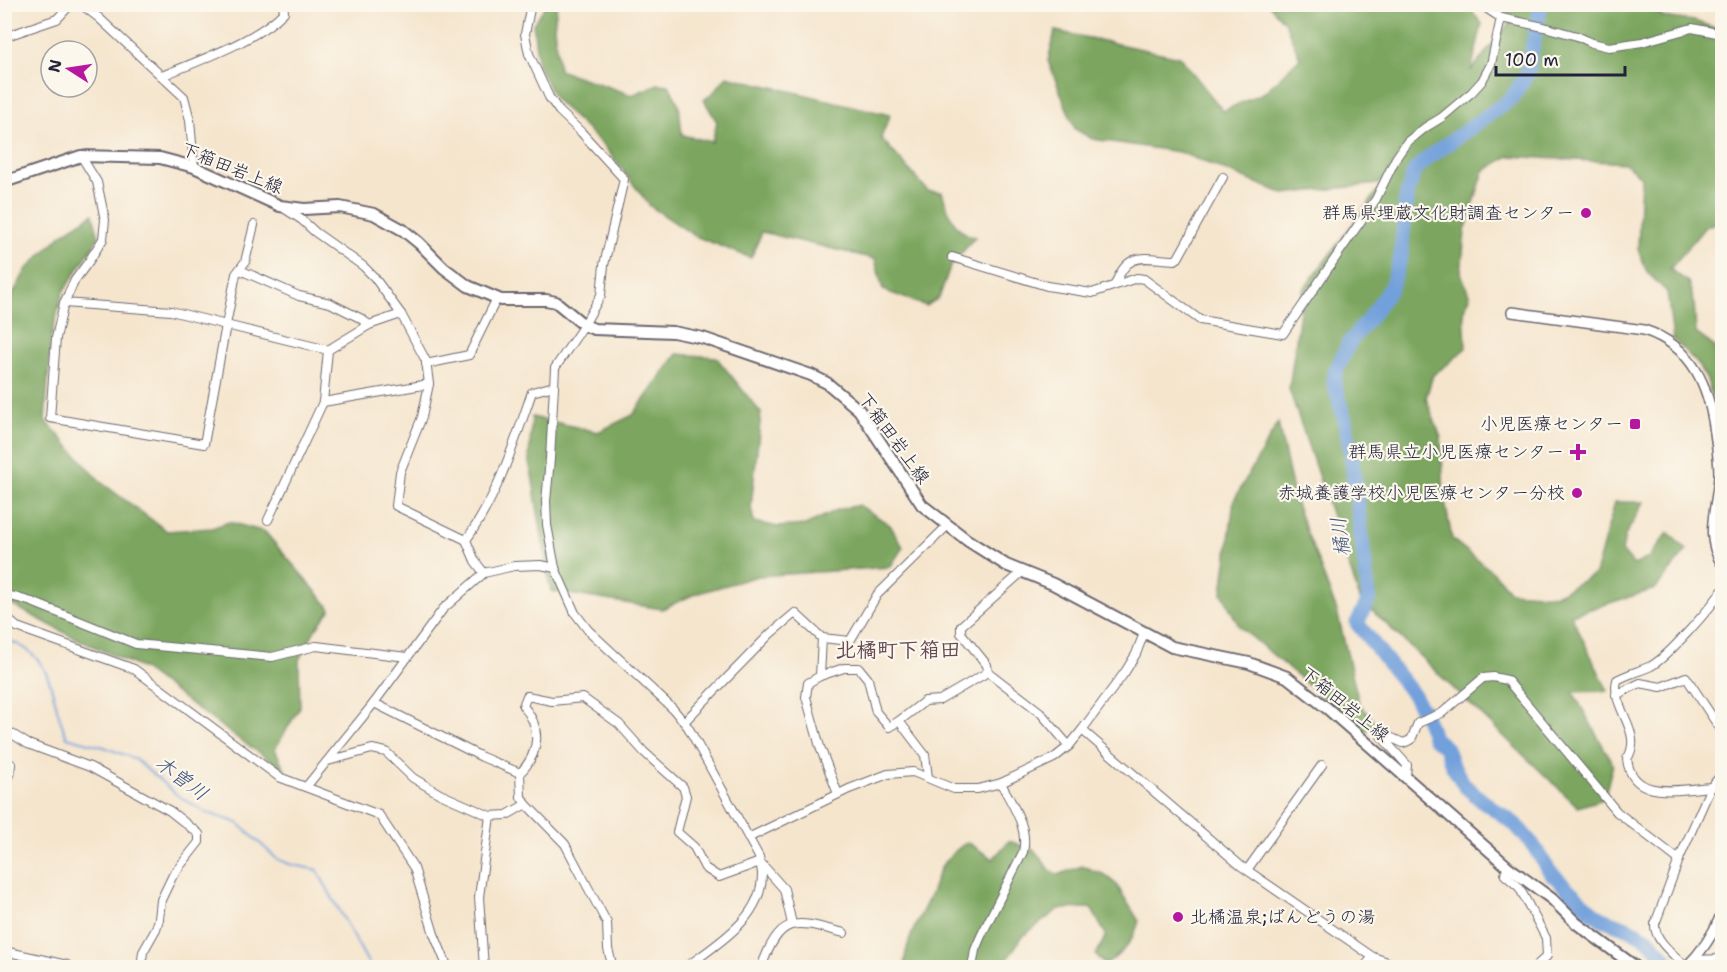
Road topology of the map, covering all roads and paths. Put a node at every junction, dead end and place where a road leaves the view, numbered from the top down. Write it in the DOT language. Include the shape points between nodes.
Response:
graph roads {
  1 [pos="70,4"];
  2 [pos="81,4"];
  3 [pos="284,4"];
  4 [pos="531,4"];
  5 [pos="1480,4"];
  6 [pos="1501,18"];
  7 [pos="1722,34"];
  8 [pos="4,38"];
  9 [pos="162,76"];
  10 [pos="81,156"];
  11 [pos="194,167"];
  12 [pos="1223,177"];
  13 [pos="4,182"];
  14 [pos="280,206"];
  15 [pos="254,225"];
  16 [pos="952,257"];
  17 [pos="240,270"];
  18 [pos="1115,285"];
  19 [pos="497,298"];
  20 [pos="64,303"];
  21 [pos="1512,312"];
  22 [pos="401,314"];
  23 [pos="369,325"];
  24 [pos="584,325"];
  25 [pos="226,326"];
  26 [pos="328,350"];
  27 [pos="426,364"];
  28 [pos="429,384"];
  29 [pos="554,386"];
  30 [pos="322,402"];
  31 [pos="268,520"];
  32 [pos="946,527"];
  33 [pos="466,540"];
  34 [pos="1722,564"];
  35 [pos="555,568"];
  36 [pos="1022,572"];
  37 [pos="484,573"];
  38 [pos="1722,591"];
  39 [pos="4,594"];
  40 [pos="4,616"];
  41 [pos="1144,633"];
  42 [pos="822,638"];
  43 [pos="407,657"];
  44 [pos="988,672"];
  45 [pos="820,676"];
  46 [pos="1616,695"];
  47 [pos="374,703"];
  48 [pos="899,721"];
  49 [pos="684,722"];
  50 [pos="1722,725"];
  51 [pos="4,729"];
  52 [pos="1082,730"];
  53 [pos="1069,746"];
  54 [pos="328,761"];
  55 [pos="11,764"];
  56 [pos="1322,765"];
  57 [pos="520,773"];
  58 [pos="1722,774"];
  59 [pos="1406,776"];
  60 [pos="928,777"];
  61 [pos="1001,783"];
  62 [pos="4,785"];
  63 [pos="306,787"];
  64 [pos="1711,787"];
  65 [pos="838,794"];
  66 [pos="526,804"];
  67 [pos="490,816"];
  68 [pos="748,838"];
  69 [pos="1679,860"];
  70 [pos="760,862"];
  71 [pos="1508,867"];
  72 [pos="1247,870"];
  73 [pos="1722,913"];
  74 [pos="792,924"];
  75 [pos="844,933"];
  76 [pos="4,951"];
  77 [pos="1373,957"];
  78 [pos="1722,959"];
  79 [pos="1694,960"];
  80 [pos="1685,967"];
  81 [pos="67,968"];
  82 [pos="141,968"];
  83 [pos="448,968"];
  84 [pos="484,968"];
  85 [pos="613,968"];
  86 [pos="685,968"];
  87 [pos="761,968"];
  88 [pos="972,968"];
  89 [pos="1363,968"];
  90 [pos="1404,968"];
  91 [pos="1534,968"];
  92 [pos="1637,968"];
  1 -- 8 [label="street" via="57,19"];
  2 -- 9 [label="street"];
  3 -- 9 [label="street" via="284,12 276,21 229,48"];
  4 -- 24 [label="street" via="525,34 529,54 549,97 624,179 601,295"];
  5 -- 6 [label="street"];
  6 -- 7 [label="street" via="1609,47 1692,27"];
  6 -- 18 [label="street" via="1491,64 1482,81 1407,142 1376,199 1283,334 1200,320 1144,279"];
  9 -- 11 [label="street" via="184,97"];
  10 -- 11 [label="main road, 下箱田岩上線" via="160,158"];
  10 -- 13 [label="main road, 下箱田岩上線"];
  10 -- 20 [label="street" via="97,182 105,220 103,238"];
  11 -- 14 [label="main road, 下箱田岩上線"];
  12 -- 18 [label="street" via="1178,258 1134,258 1122,269"];
  14 -- 19 [label="main road, 下箱田岩上線" via="340,207 374,214 403,230 459,280"];
  14 -- 22 [label="street" via="363,266"];
  15 -- 17 [label="street"];
  16 -- 18 [label="street" via="1047,285 1092,293"];
  17 -- 23 [label="street" via="299,296 330,303"];
  17 -- 25 [label="street"];
  19 -- 24 [label="main road, 下箱田岩上線" via="556,303"];
  19 -- 27 [label="street" via="469,355"];
  20 -- 25 [label="street" via="171,310"];
  20 -- 25 [label="street" via="56,338 50,418 204,444"];
  21 -- 34 [label="street" via="1644,330 1661,336 1692,364 1711,404 1719,475 1712,538"];
  22 -- 23 [label="street"];
  22 -- 27 [label="street"];
  23 -- 26 [label="street"];
  24 -- 29 [label="street" via="555,368"];
  24 -- 36 [label="main road, 下箱田岩上線" via="703,338 795,368 827,383 859,410 922,505 967,540"];
  25 -- 26 [label="street"];
  26 -- 30 [label="street"];
  27 -- 28 [label="street"];
  28 -- 30 [label="street"];
  28 -- 33 [label="street" via="422,417 400,472 396,506"];
  29 -- 33 [label="street" via="532,392 512,452"];
  29 -- 35 [label="street" via="546,501"];
  30 -- 31 [label="street"];
  32 -- 42 [label="street" via="877,595 850,641"];
  33 -- 37 [label="street"];
  35 -- 37 [label="street" via="514,566"];
  35 -- 49 [label="street" via="575,613 588,630"];
  36 -- 41 [label="main road, 下箱田岩上線" via="1053,584"];
  36 -- 44 [label="street" via="961,626 961,633"];
  37 -- 43 [label="street" via="443,609"];
  38 -- 46 [label="street" via="1714,604 1653,665 1617,680"];
  39 -- 43 [label="street" via="136,644 273,657 316,646"];
  40 -- 63 [label="street" via="17,627 134,669 279,777"];
  41 -- 52 [label="street" via="1125,672"];
  41 -- 59 [label="main road, 下箱田岩上線" via="1172,647 1249,663 1287,677"];
  42 -- 45 [label="street"];
  42 -- 49 [label="street" via="795,613 770,633"];
  43 -- 47 [label="street"];
  44 -- 48 [label="street" via="940,700 925,701"];
  44 -- 53 [label="street" via="1040,712"];
  45 -- 48 [label="street" via="844,668 859,668 868,679 876,712 890,726"];
  45 -- 65 [label="street" via="808,683 806,697"];
  46 -- 50 [label="street" via="1640,683 1661,687 1686,677 1719,727"];
  46 -- 64 [label="street" via="1632,734 1627,759 1637,783 1661,791"];
  47 -- 54 [label="street"];
  47 -- 57 [label="street"];
  48 -- 60 [label="street" via="925,755"];
  49 -- 68 [label="street"];
  51 -- 82 [label="street" via="28,744 90,767 170,811 199,834 199,842 165,892 156,928 140,957"];
  52 -- 53 [label="street"];
  52 -- 72 [label="street"];
  53 -- 61 [label="street" via="1054,758"];
  54 -- 63 [label="street"];
  54 -- 67 [label="street" via="372,749 386,752 413,778"];
  55 -- 62 [label="street"];
  56 -- 72 [label="street"];
  57 -- 66 [label="street" via="521,797"];
  57 -- 70 [label="street" via="530,764 536,748 536,730 523,706 527,696 552,701 583,698 619,724 683,788 686,796 677,832 694,847 705,868 719,877"];
  58 -- 64 [label="street"];
  59 -- 69 [label="street" via="1407,765 1383,734 1403,743 1411,740 1418,723 1442,712 1483,678 1507,680 1617,812"];
  59 -- 71 [label="main road, 下箱田岩上線"];
  60 -- 61 [label="street" via="954,789 978,789"];
  60 -- 65 [label="street" via="913,772 888,774"];
  61 -- 88 [label="street" via="1022,824 1025,846 981,936"];
  63 -- 83 [label="street" via="379,815 414,868"];
  64 -- 69 [label="street"];
  65 -- 68 [label="street"];
  66 -- 67 [label="street" via="507,815"];
  66 -- 85 [label="street" via="565,844 594,897 607,923"];
  67 -- 84 [label="street" via="479,897"];
  68 -- 70 [label="street"];
  69 -- 80 [label="street" via="1654,930"];
  70 -- 74 [label="street" via="784,889"];
  70 -- 86 [label="street" via="758,895 744,921"];
  71 -- 91 [label="street" via="1504,875 1519,887 1546,938 1547,956"];
  71 -- 92 [label="main road, 下箱田岩上線"];
  72 -- 77 [label="street"];
  73 -- 79 [label="street"];
  74 -- 75 [label="street"];
  74 -- 87 [label="street" via="772,939"];
  76 -- 81 [label="street"];
  77 -- 89 [label="street"];
  77 -- 90 [label="street"];
  78 -- 79 [label="street"];
  79 -- 80 [label="street"];
}
